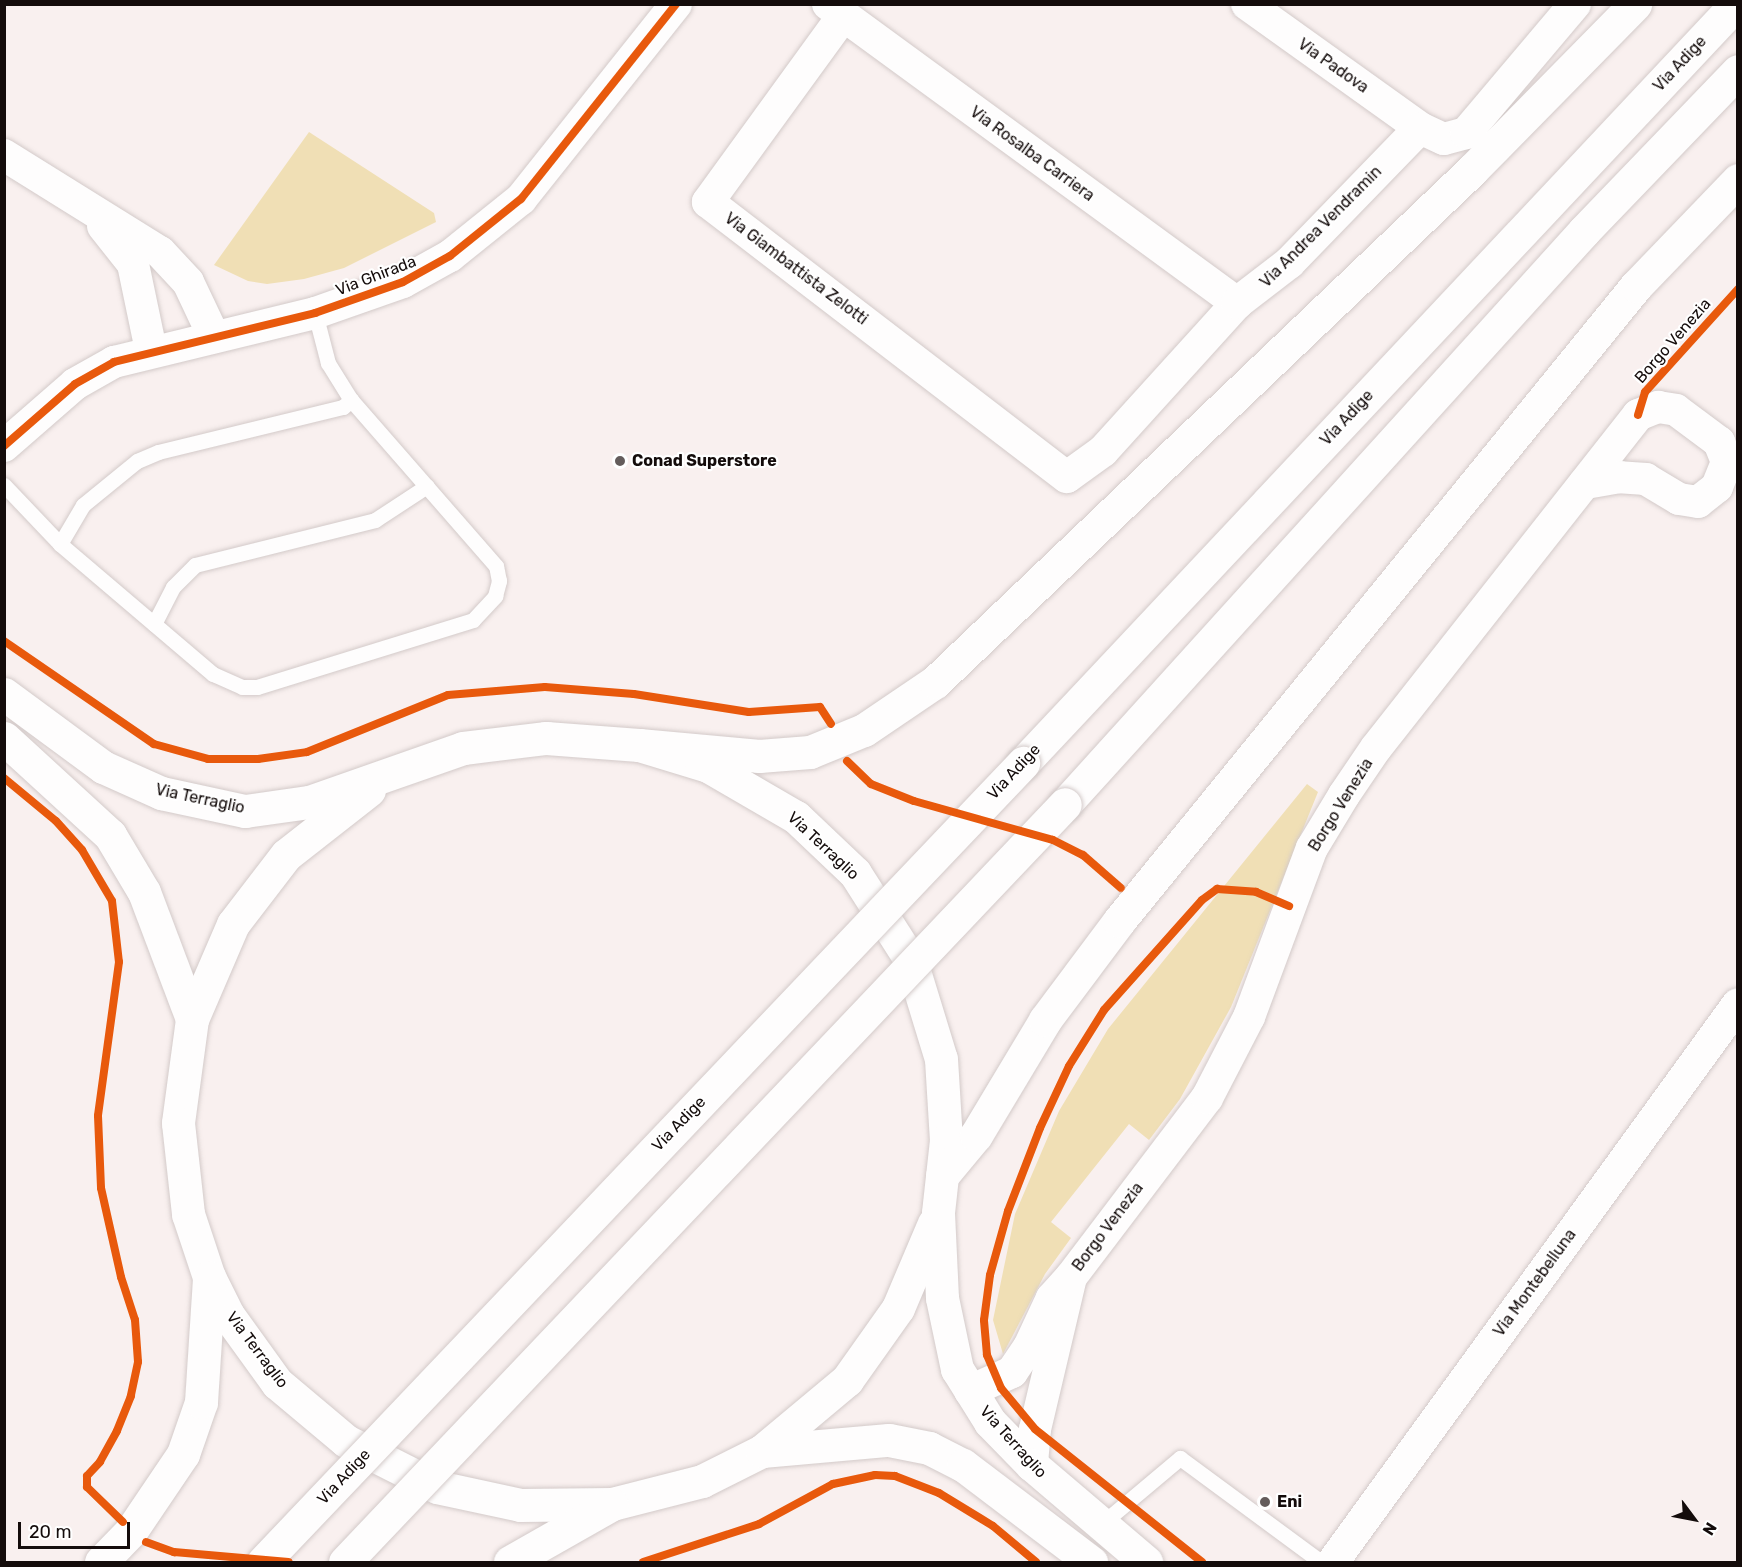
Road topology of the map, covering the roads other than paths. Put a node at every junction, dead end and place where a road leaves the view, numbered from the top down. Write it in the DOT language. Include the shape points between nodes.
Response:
graph roads {
  1 [pos="676,4"];
  2 [pos="1247,4"];
  3 [pos="1575,4"];
  4 [pos="1635,4"];
  5 [pos="1736,4"];
  6 [pos="836,10"];
  7 [pos="1737,71"];
  8 [pos="1420,128"];
  9 [pos="4,155"];
  10 [pos="1737,180"];
  11 [pos="90,212"];
  12 [pos="1237,303"];
  13 [pos="315,313"];
  14 [pos="214,337"];
  15 [pos="151,350"];
  16 [pos="351,400"];
  17 [pos="4,446"];
  18 [pos="1066,477"];
  19 [pos="1585,483"];
  20 [pos="4,485"];
  21 [pos="427,486"];
  22 [pos="60,544"];
  23 [pos="154,624"];
  24 [pos="4,694"];
  25 [pos="4,738"];
  26 [pos="639,745"];
  27 [pos="384,778"];
  28 [pos="1737,1004"];
  29 [pos="192,1019"];
  30 [pos="942,1176"];
  31 [pos="938,1213"];
  32 [pos="209,1276"];
  33 [pos="1071,1277"];
  34 [pos="970,1391"];
  35 [pos="762,1451"];
  36 [pos="1032,1465"];
  37 [pos="612,1504"];
  38 [pos="1099,1526"];
  39 [pos="101,1563"];
  40 [pos="263,1563"];
  41 [pos="345,1563"];
  42 [pos="510,1563"];
  43 [pos="1091,1563"];
  44 [pos="1146,1563"];
  45 [pos="1321,1563"];
  46 [pos="1333,1563"];
  1 -- 13 [label="street, Via Ghirada" via="542,175 500,220 425,271"];
  2 -- 8 [label="street, Via Padova"];
  3 -- 8 [label="street" via="1466,133 1444,139"];
  4 -- 26 [label="main road" via="1463,179 935,682 864,730 810,752 759,756"];
  5 -- 40 [label="main road, Via Adige, bridge"];
  6 -- 12 [label="street, Via Rosalba Carriera"];
  6 -- 18 [label="street, Via Giambattista Zelotti" via="708,202"];
  7 -- 41 [label="main road, bridge" via="1584,231 1065,804"];
  8 -- 12 [label="street, Via Andrea Vendramin" via="1288,263"];
  9 -- 11 [label="street"];
  10 -- 30 [label="main road" via="1636,286 1124,914 1045,1020 976,1135"];
  11 -- 14 [label="street" via="141,239 177,268 198,299"];
  11 -- 15 [label="street" via="133,264"];
  12 -- 18 [label="street, Via Andrea Vendramin" via="1103,451"];
  13 -- 14 [label="street, Via Ghirada"];
  13 -- 16 [label="lane" via="328,363"];
  14 -- 15 [label="street, Via Ghirada"];
  15 -- 17 [label="street, Via Ghirada" via="114,362 75,384"];
  16 -- 21 [label="lane"];
  16 -- 22 [label="lane" via="343,407 158,452 137,461 83,505"];
  19 -- 33 [label="street, Borgo Venezia" via="1376,748 1344,795 1312,848 1249,1017 1207,1098"];
  20 -- 22 [label="lane"];
  21 -- 23 [label="lane" via="375,520 195,565 173,587"];
  21 -- 23 [label="lane" via="496,566 499,581 495,596 473,620 249,687 213,674"];
  22 -- 23 [label="lane"];
  24 -- 27 [label="main road, Via Terraglio" via="103,767 161,793 245,811 309,802"];
  25 -- 29 [label="main road, Via Terraglio" via="110,835 144,892"];
  26 -- 27 [label="main road, Via Terraglio" via="546,738 463,748"];
  26 -- 30 [label="main road, Via Terraglio" via="708,766 796,817 855,873 911,962 941,1059 946,1140"];
  27 -- 29 [label="main road, Via Terraglio" via="286,855 233,924"];
  28 -- 46 [label="street, Via Montebelluna"];
  29 -- 32 [label="main road, Via Terraglio" via="178,1123 188,1214"];
  30 -- 31 [label="main road, Via Terraglio"];
  31 -- 34 [label="main road, Via Terraglio" via="948,1338"];
  31 -- 35 [label="main road, Via Terraglio" via="898,1308 847,1380"];
  32 -- 37 [label="main road, Via Terraglio" via="228,1315 277,1383 346,1441 437,1487 520,1505"];
  32 -- 39 [label="main road" via="201,1402 183,1454 131,1531"];
  33 -- 34 [label="street, Borgo Venezia" via="1052,1298 1029,1347 1012,1372"];
  33 -- 36 [label="street, Borgo Venezia" via="1035,1429"];
  34 -- 36 [label="main road, Via Terraglio" via="990,1422"];
  35 -- 37 [label="main road, Via Terraglio" via="702,1481"];
  35 -- 43 [label="main road, Via Terraglio" via="889,1440 929,1449 963,1465"];
  36 -- 38 [label="main road, Via Terraglio"];
  37 -- 42 [label="main road"];
  38 -- 44 [label="main road, Via Terraglio"];
  38 -- 45 [label="lane" via="1180,1458"];
}
